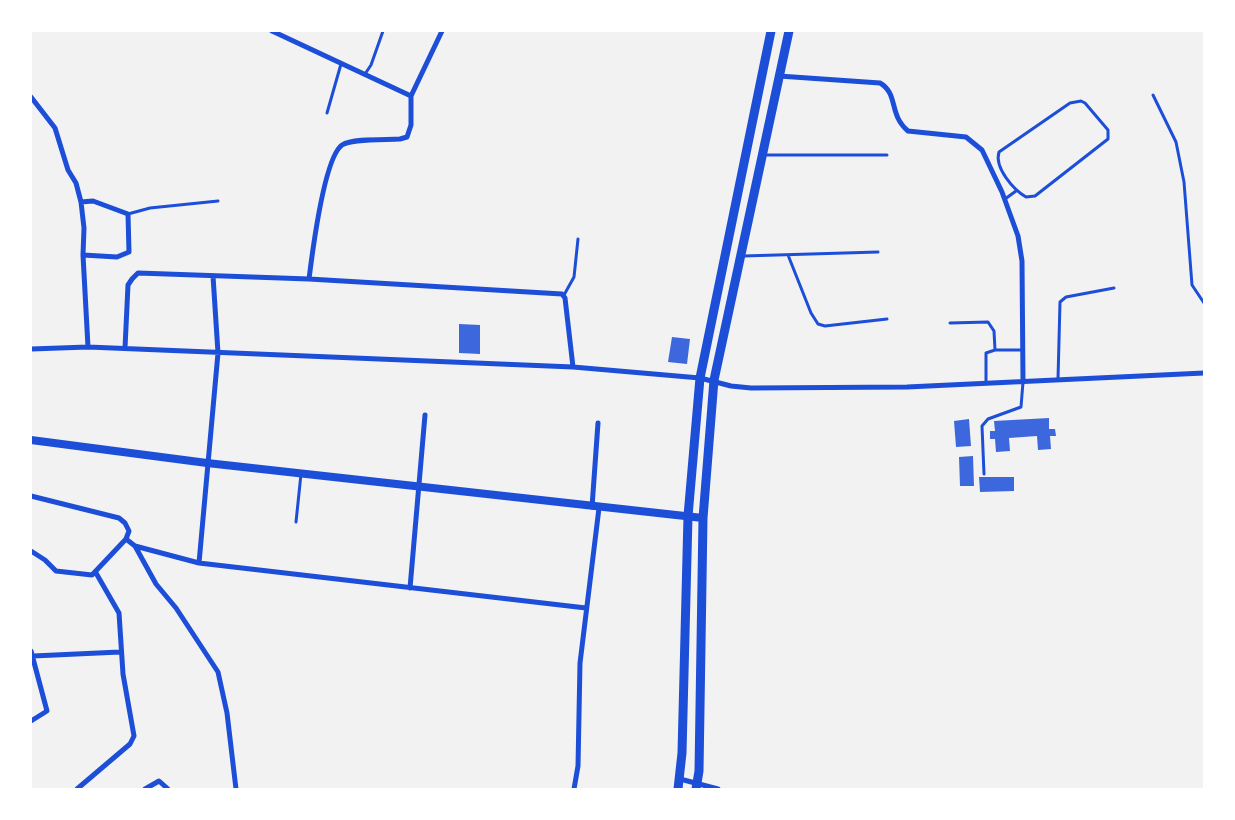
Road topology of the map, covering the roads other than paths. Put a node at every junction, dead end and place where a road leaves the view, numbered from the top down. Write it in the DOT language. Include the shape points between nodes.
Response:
graph roads {
  1 [pos="272,31"];
  2 [pos="384,31"];
  3 [pos="442,31"];
  4 [pos="771,31"];
  5 [pos="789,31"];
  6 [pos="341,63"];
  7 [pos="365,74"];
  8 [pos="779,76"];
  9 [pos="1153,94"];
  10 [pos="412,96"];
  11 [pos="31,97"];
  12 [pos="328,113"];
  13 [pos="887,154"];
  14 [pos="763,155"];
  15 [pos="1016,191"];
  16 [pos="1005,199"];
  17 [pos="218,201"];
  18 [pos="81,202"];
  19 [pos="128,214"];
  20 [pos="578,239"];
  21 [pos="878,252"];
  22 [pos="82,255"];
  23 [pos="788,255"];
  24 [pos="740,256"];
  25 [pos="213,276"];
  26 [pos="309,279"];
  27 [pos="1114,288"];
  28 [pos="564,295"];
  29 [pos="1204,303"];
  30 [pos="887,319"];
  31 [pos="950,323"];
  32 [pos="88,347"];
  33 [pos="126,348"];
  34 [pos="31,349"];
  35 [pos="994,350"];
  36 [pos="1023,350"];
  37 [pos="218,353"];
  38 [pos="573,367"];
  39 [pos="1204,373"];
  40 [pos="700,378"];
  41 [pos="714,380"];
  42 [pos="1058,380"];
  43 [pos="1023,382"];
  44 [pos="986,384"];
  45 [pos="425,415"];
  46 [pos="598,423"];
  47 [pos="31,440"];
  48 [pos="207,463"];
  49 [pos="301,474"];
  50 [pos="984,474"];
  51 [pos="418,487"];
  52 [pos="31,496"];
  53 [pos="596,508"];
  54 [pos="688,516"];
  55 [pos="703,518"];
  56 [pos="296,522"];
  57 [pos="126,539"];
  58 [pos="135,546"];
  59 [pos="31,551"];
  60 [pos="199,563"];
  61 [pos="96,573"];
  62 [pos="410,588"];
  63 [pos="586,608"];
  64 [pos="120,652"];
  65 [pos="32,654"];
  66 [pos="31,721"];
  67 [pos="680,779"];
  68 [pos="697,786"];
  69 [pos="76,789"];
  70 [pos="145,789"];
  71 [pos="168,789"];
  72 [pos="236,789"];
  73 [pos="574,789"];
  74 [pos="678,789"];
  75 [pos="718,789"];
  1 -- 6 [label="street"];
  2 -- 7 [label="lane"];
  3 -- 10 [label="street"];
  4 -- 40 [label="main road"];
  5 -- 8 [label="main road"];
  6 -- 7 [label="street"];
  6 -- 12 [label="lane"];
  7 -- 10 [label="street"];
  8 -- 14 [label="main road"];
  8 -- 16 [label="street" via="880,83 890,94 896,118 908,131 951,134 966,137 977,144"];
  9 -- 29 [label="lane" via="1176,142 1184,182 1192,285"];
  10 -- 26 [label="street" via="407,137 343,144 334,156 319,215"];
  11 -- 18 [label="street" via="55,128"];
  13 -- 14 [label="lane"];
  14 -- 24 [label="main road"];
  15 -- 15 [label="lane" via="999,164 998,152 1070,103 1086,103 1108,130 1109,136 1104,144 1033,198 1026,198"];
  15 -- 16 [label="lane"];
  16 -- 36 [label="street" via="1018,236 1022,261"];
  17 -- 19 [label="lane" via="150,208"];
  18 -- 19 [label="street" via="93,201"];
  18 -- 22 [label="street" via="84,228"];
  19 -- 22 [label="street" via="129,252 117,257"];
  20 -- 28 [label="lane" via="576,272"];
  21 -- 23 [label="lane"];
  22 -- 32 [label="street"];
  23 -- 24 [label="lane"];
  23 -- 30 [label="lane" via="818,324 825,326"];
  24 -- 41 [label="main road"];
  25 -- 26 [label="street"];
  25 -- 33 [label="street" via="143,273 132,279 128,285"];
  25 -- 37 [label="street"];
  26 -- 28 [label="street"];
  27 -- 42 [label="lane" via="1066,297 1060,302"];
  28 -- 38 [label="street"];
  31 -- 35 [label="lane" via="988,322 994,331"];
  32 -- 33 [label="street"];
  32 -- 34 [label="street"];
  33 -- 37 [label="street"];
  35 -- 36 [label="lane"];
  35 -- 44 [label="lane" via="986,353"];
  36 -- 43 [label="street"];
  37 -- 38 [label="street"];
  37 -- 48 [label="street"];
  38 -- 40 [label="street"];
  39 -- 42 [label="street"];
  40 -- 41 [label="street"];
  40 -- 54 [label="main road"];
  41 -- 44 [label="street" via="741,387 804,389"];
  41 -- 55 [label="main road"];
  42 -- 43 [label="street"];
  43 -- 44 [label="street"];
  43 -- 50 [label="lane" via="1022,407 988,420 982,426"];
  45 -- 51 [label="street"];
  46 -- 53 [label="street"];
  47 -- 48 [label="street"];
  48 -- 49 [label="street"];
  48 -- 60 [label="street"];
  49 -- 51 [label="street"];
  49 -- 56 [label="lane"];
  51 -- 53 [label="street"];
  51 -- 62 [label="street"];
  52 -- 57 [label="street" via="119,518 129,531"];
  53 -- 54 [label="street"];
  53 -- 63 [label="street"];
  54 -- 55 [label="street"];
  54 -- 67 [label="main road"];
  55 -- 68 [label="main road"];
  57 -- 58 [label="street"];
  57 -- 61 [label="street"];
  58 -- 60 [label="street"];
  58 -- 72 [label="street" via="156,584 176,608 218,672 227,714"];
  59 -- 61 [label="street" via="56,571 79,576"];
  60 -- 62 [label="street"];
  61 -- 64 [label="street" via="119,614"];
  62 -- 63 [label="street"];
  63 -- 73 [label="street" via="578,684 578,766"];
  64 -- 65 [label="street"];
  64 -- 69 [label="street" via="134,736 124,750"];
  65 -- 66 [label="street" via="47,711"];
  67 -- 68 [label="street"];
  67 -- 74 [label="main road"];
  68 -- 75 [label="street"];
  70 -- 71 [label="street" via="159,781"];
}
